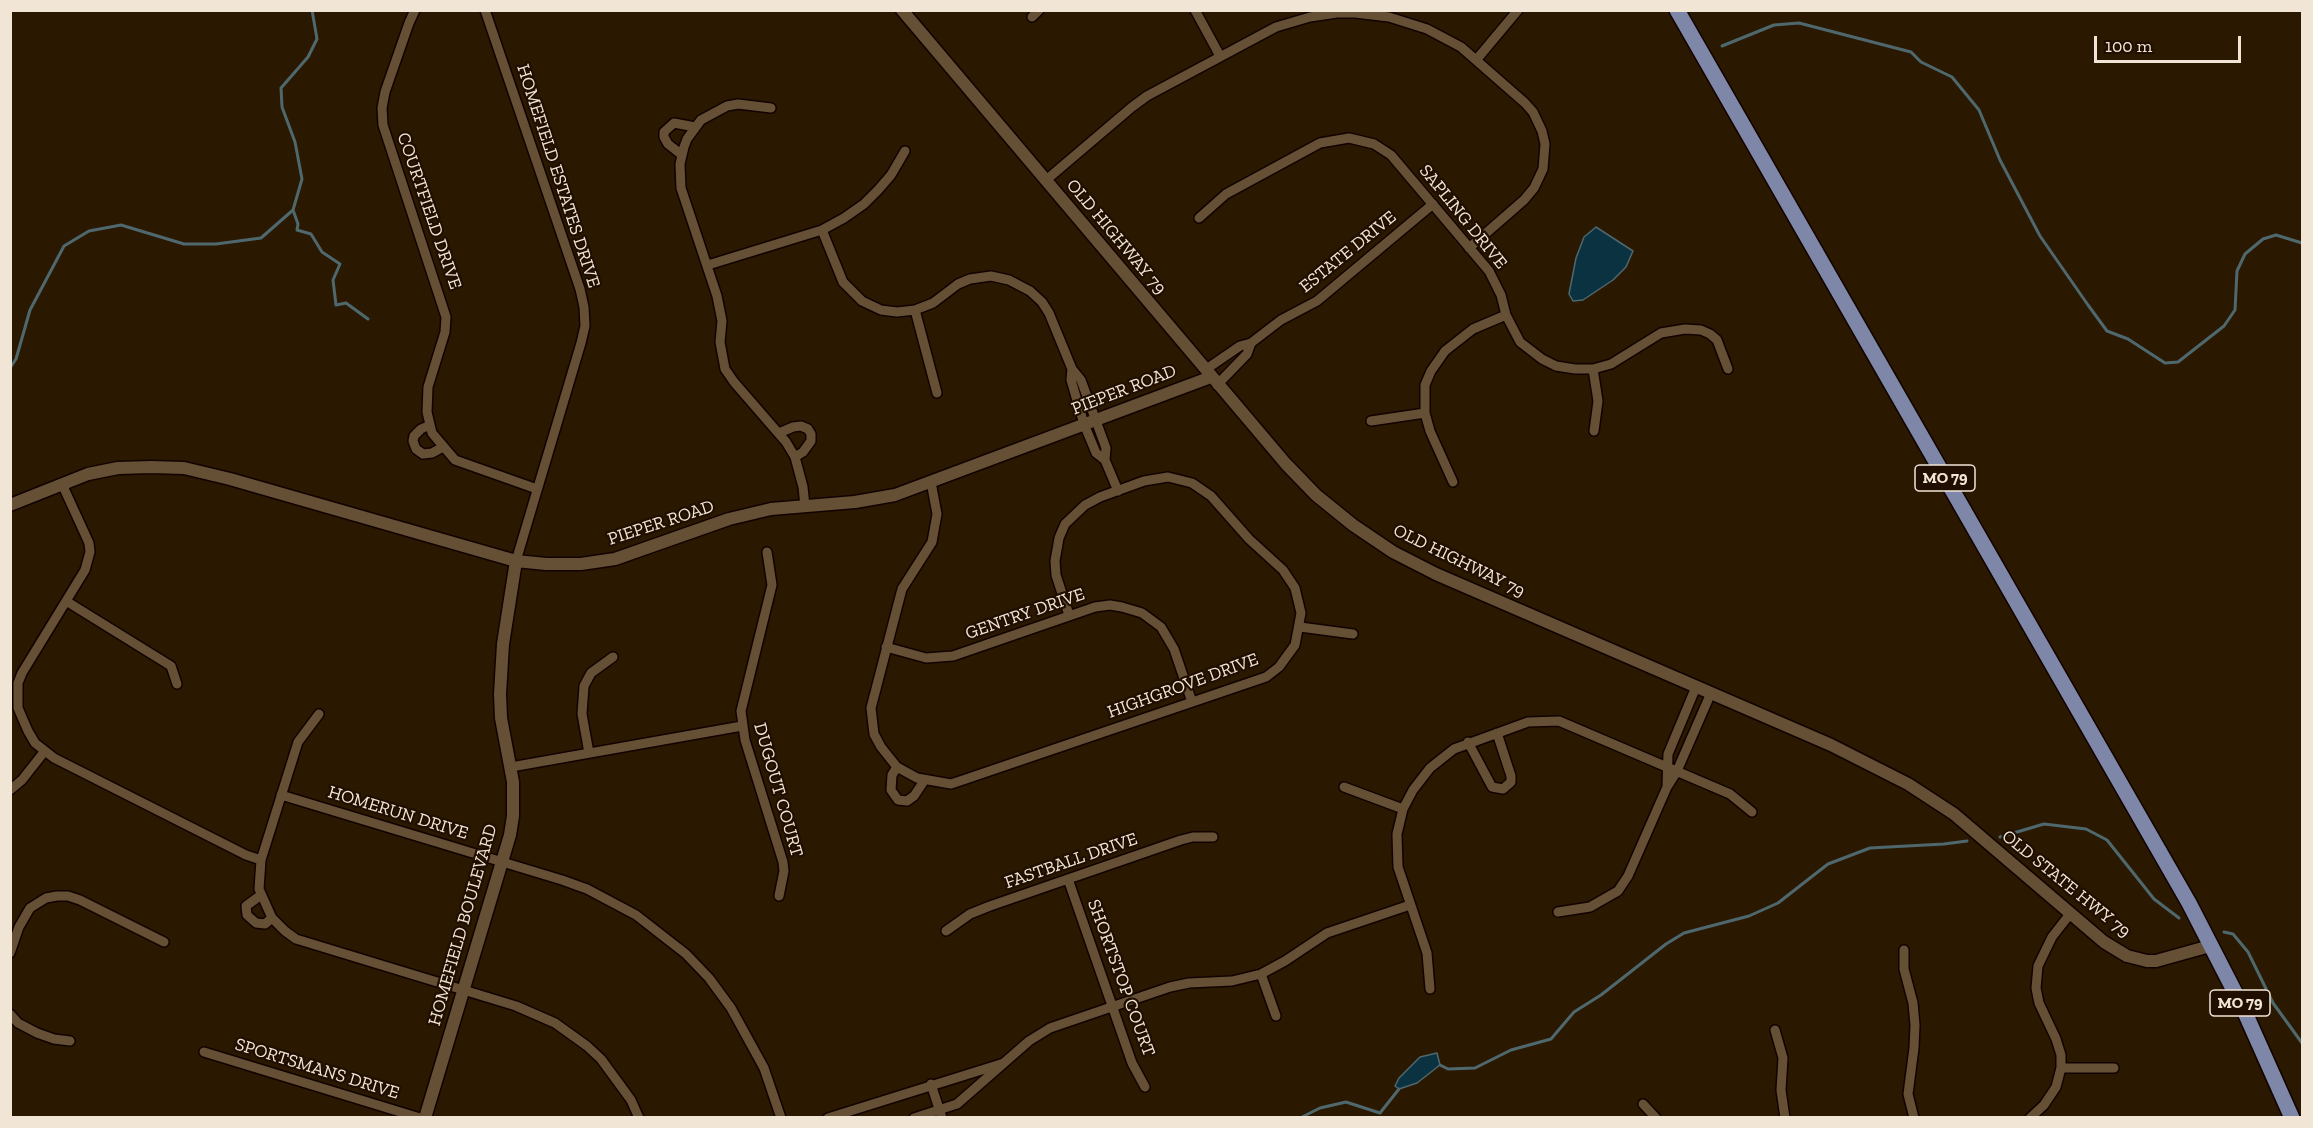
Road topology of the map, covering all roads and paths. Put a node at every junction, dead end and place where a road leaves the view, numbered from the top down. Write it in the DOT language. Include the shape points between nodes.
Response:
graph roads {
  1 [pos="415,10"];
  2 [pos="485,10"];
  3 [pos="902,10"];
  4 [pos="1196,10"];
  5 [pos="1518,10"];
  6 [pos="1677,10"];
  7 [pos="1337,12"];
  8 [pos="1220,56"];
  9 [pos="1477,59"];
  10 [pos="771,108"];
  11 [pos="695,127"];
  12 [pos="905,152"];
  13 [pos="682,155"];
  14 [pos="1045,181"];
  15 [pos="1433,204"];
  16 [pos="1199,218"];
  17 [pos="822,230"];
  18 [pos="1469,248"];
  19 [pos="708,265"];
  20 [pos="915,310"];
  21 [pos="1506,315"];
  22 [pos="1251,343"];
  23 [pos="1593,369"];
  24 [pos="1728,369"];
  25 [pos="1211,377"];
  26 [pos="937,393"];
  27 [pos="1425,413"];
  28 [pos="1371,421"];
  29 [pos="1090,422"];
  30 [pos="430,425"];
  31 [pos="1594,432"];
  32 [pos="778,433"];
  33 [pos="442,447"];
  34 [pos="795,457"];
  35 [pos="931,482"];
  36 [pos="1453,482"];
  37 [pos="62,484"];
  38 [pos="537,489"];
  39 [pos="1118,491"];
  40 [pos="10,505"];
  41 [pos="805,506"];
  42 [pos="767,552"];
  43 [pos="516,561"];
  44 [pos="66,600"];
  45 [pos="1069,615"];
  46 [pos="1300,627"];
  47 [pos="1353,634"];
  48 [pos="886,646"];
  49 [pos="613,657"];
  50 [pos="177,684"];
  51 [pos="1696,687"];
  52 [pos="1711,693"];
  53 [pos="1192,702"];
  54 [pos="319,714"];
  55 [pos="742,726"];
  56 [pos="1497,733"];
  57 [pos="1468,742"];
  58 [pos="44,752"];
  59 [pos="589,753"];
  60 [pos="897,766"];
  61 [pos="1666,766"];
  62 [pos="511,767"];
  63 [pos="1677,771"];
  64 [pos="924,781"];
  65 [pos="1344,787"];
  66 [pos="1667,787"];
  67 [pos="10,790"];
  68 [pos="281,795"];
  69 [pos="1403,809"];
  70 [pos="1752,812"];
  71 [pos="1973,829"];
  72 [pos="1213,837"];
  73 [pos="261,860"];
  74 [pos="502,861"];
  75 [pos="1068,879"];
  76 [pos="261,895"];
  77 [pos="780,896"];
  78 [pos="1410,905"];
  79 [pos="1557,912"];
  80 [pos="2070,914"];
  81 [pos="272,918"];
  82 [pos="15,926"];
  83 [pos="946,931"];
  84 [pos="164,942"];
  85 [pos="2211,946"];
  86 [pos="1904,950"];
  87 [pos="10,953"];
  88 [pos="1261,974"];
  89 [pos="1430,989"];
  90 [pos="464,990"];
  91 [pos="1112,1007"];
  92 [pos="10,1014"];
  93 [pos="1276,1016"];
  94 [pos="1775,1030"];
  95 [pos="70,1041"];
  96 [pos="204,1052"];
  97 [pos="1009,1061"];
  98 [pos="2061,1068"];
  99 [pos="2114,1068"];
  100 [pos="931,1084"];
  101 [pos="1145,1087"];
  102 [pos="1643,1104"];
  103 [pos="941,1114"];
  104 [pos="420,1118"];
  105 [pos="425,1118"];
  106 [pos="639,1118"];
  107 [pos="781,1118"];
  108 [pos="828,1118"];
  109 [pos="915,1118"];
  110 [pos="1656,1118"];
  111 [pos="1785,1118"];
  112 [pos="1914,1118"];
  113 [pos="2030,1118"];
  114 [pos="2292,1118"];
  1 -- 30 [label="street, COURTFIELD DRIVE" via="382,108 383,125 446,317 428,387"];
  2 -- 38 [label="street, HOMEFIELD ESTATES DRIVE" via="584,307 581,343"];
  3 -- 14 [label="street, OLD HIGHWAY 79"];
  4 -- 8 [label="street"];
  5 -- 9 [label="street"];
  6 -- 85 [label="main road, MO 79"];
  7 -- 8 [label="street" via="1276,27"];
  7 -- 9 [label="street" via="1389,17 1419,26"];
  8 -- 14 [label="street" via="1132,107"];
  9 -- 18 [label="street" via="1533,112 1542,131 1545,156 1539,180 1529,194"];
  10 -- 11 [label="street" via="727,106"];
  11 -- 13 [label="street"];
  11 -- 13 [label="street" via="674,123 664,132 668,144"];
  12 -- 17 [label="street" via="891,175 864,204"];
  13 -- 19 [label="street" via="681,188"];
  14 -- 25 [label="street, OLD HIGHWAY 79"];
  15 -- 16 [label="street, SAPLING DRIVE" via="1382,148 1361,140 1337,138 1314,145 1234,189"];
  15 -- 18 [label="street, SAPLING DRIVE"];
  15 -- 22 [label="street, ESTATE DRIVE" via="1329,292"];
  17 -- 19 [label="street"];
  17 -- 20 [label="street" via="843,282 852,293 881,310"];
  18 -- 21 [label="street, SAPLING DRIVE" via="1495,280"];
  19 -- 32 [label="street" via="720,310 725,369"];
  20 -- 26 [label="street"];
  20 -- 29 [label="street" via="970,279 991,276 1010,280 1030,291 1049,313 1071,369 1081,380"];
  21 -- 23 [label="street, SAPLING DRIVE" via="1520,342 1542,359 1556,366"];
  21 -- 27 [label="street" via="1473,329 1438,359 1425,385"];
  22 -- 25 [label="street, ESTATE DRIVE" via="1240,346"];
  22 -- 25 [label="street, ESTATE DRIVE" via="1247,354"];
  23 -- 24 [label="street, SAPLING DRIVE" via="1611,364 1661,333 1685,329 1710,334 1722,347"];
  23 -- 31 [label="street" via="1598,401"];
  25 -- 29 [label="street, PIEPER ROAD"];
  25 -- 51 [label="street, OLD HIGHWAY 79" via="1316,495 1393,552"];
  27 -- 28 [label="street"];
  27 -- 36 [label="street"];
  29 -- 35 [label="street, PIEPER ROAD"];
  29 -- 39 [label="street" via="1106,448 1105,459"];
  30 -- 33 [label="street, COURTFIELD DRIVE"];
  30 -- 33 [label="street" via="414,435 416,449 423,454"];
  32 -- 34 [label="street"];
  32 -- 34 [label="street" via="793,427 808,429 810,441"];
  33 -- 38 [label="street, COURTFIELD DRIVE" via="464,464"];
  34 -- 41 [label="street"];
  35 -- 41 [label="street, PIEPER ROAD" via="895,495"];
  35 -- 48 [label="street, HIGHGROVE DRIVE" via="937,514 932,542 902,589"];
  37 -- 40 [label="street, PIEPER ROAD"];
  37 -- 43 [label="street, PIEPER ROAD" via="118,468 184,468"];
  37 -- 44 [label="street" via="90,552 85,570"];
  38 -- 43 [label="street, HOMEFIELD ESTATES DRIVE"];
  39 -- 45 [label="street, HIGHGROVE DRIVE" via="1085,505 1065,524 1059,538 1056,575"];
  39 -- 46 [label="street, HIGHGROVE DRIVE" via="1157,478 1182,479 1201,488 1283,570 1300,603"];
  41 -- 43 [label="street, PIEPER ROAD" via="729,519 615,559 581,564"];
  42 -- 55 [label="street, DUGOUT COURT" via="772,585 741,711"];
  43 -- 62 [label="street, HOMEFIELD BOULEVARD" via="500,686 501,718"];
  44 -- 50 [label="street" via="171,666"];
  44 -- 58 [label="street" via="18,684 18,708 35,744"];
  45 -- 48 [label="street, GENTRY DRIVE" via="953,656 926,658"];
  45 -- 53 [label="street, GENTRY DRIVE" via="1110,605 1133,609 1152,620 1174,649"];
  46 -- 47 [label="street"];
  46 -- 53 [label="street, HIGHGROVE DRIVE" via="1285,661 1266,677"];
  48 -- 60 [label="street, HIGHGROVE DRIVE" via="872,719 874,734"];
  49 -- 59 [label="street" via="591,673 584,686 582,714"];
  51 -- 52 [label="street, OLD HIGHWAY 79"];
  51 -- 61 [label="street"];
  52 -- 63 [label="street"];
  52 -- 71 [label="street, OLD HIGHWAY 79" via="1831,745 1908,784"];
  53 -- 64 [label="street, HIGHGROVE DRIVE" via="951,784"];
  54 -- 68 [label="street" via="298,742"];
  55 -- 59 [label="street"];
  55 -- 77 [label="street, DUGOUT COURT" via="783,862"];
  56 -- 57 [label="street"];
  56 -- 57 [label="street" via="1511,776 1503,789 1492,787"];
  56 -- 61 [label="street" via="1528,722 1559,721"];
  57 -- 69 [label="street" via="1430,768"];
  58 -- 67 [label="street"];
  58 -- 73 [label="street"];
  59 -- 62 [label="street"];
  60 -- 64 [label="street, HIGHGROVE DRIVE"];
  60 -- 64 [label="street" via="891,790 898,800 907,801 914,796"];
  61 -- 63 [label="street"];
  61 -- 66 [label="street"];
  62 -- 74 [label="street, HOMEFIELD BOULEVARD" via="513,816"];
  63 -- 66 [label="street"];
  63 -- 70 [label="street" via="1730,794"];
  65 -- 69 [label="street"];
  66 -- 79 [label="street" via="1635,863 1618,891 1590,907"];
  68 -- 73 [label="street"];
  68 -- 74 [label="street, HOMERUN DRIVE"];
  69 -- 78 [label="street" via="1397,834 1398,867"];
  71 -- 80 [label="street, OLD STATE HWY 79"];
  72 -- 75 [label="street, FASTBALL DRIVE" via="1181,840"];
  73 -- 76 [label="street"];
  74 -- 90 [label="street, HOMEFIELD BOULEVARD"];
  74 -- 107 [label="street, HOMERUN DRIVE" via="611,901 686,954 709,978 748,1036"];
  75 -- 83 [label="street, FASTBALL DRIVE" via="969,915"];
  75 -- 91 [label="street, SHORTSTOP COURT"];
  76 -- 81 [label="street"];
  76 -- 81 [label="street" via="246,906 247,915 256,923 265,924"];
  78 -- 88 [label="street" via="1327,933"];
  78 -- 89 [label="street" via="1427,953"];
  80 -- 85 [label="street, OLD STATE HWY 79" via="2104,942 2137,959 2156,961"];
  80 -- 98 [label="street" via="2043,952 2036,988 2056,1039"];
  81 -- 90 [label="street" via="296,939"];
  82 -- 84 [label="street" via="37,903 68,896"];
  82 -- 87 [label="street"];
  85 -- 114 [label="main road, MO 79"];
  86 -- 112 [label="street" via="1915,1025 1908,1094"];
  88 -- 91 [label="street" via="1170,987"];
  88 -- 93 [label="street"];
  90 -- 105 [label="street, HOMEFIELD BOULEVARD"];
  90 -- 106 [label="street" via="535,1014 571,1034 615,1076"];
  91 -- 97 [label="street" via="1039,1034"];
  91 -- 101 [label="street, SHORTSTOP COURT"];
  92 -- 95 [label="street" via="37,1033"];
  94 -- 111 [label="street" via="1783,1058 1781,1090"];
  96 -- 104 [label="street, SPORTSMANS DRIVE"];
  97 -- 100 [label="street"];
  97 -- 103 [label="street"];
  98 -- 99 [label="street"];
  98 -- 113 [label="street" via="2056,1087"];
  100 -- 103 [label="street"];
  100 -- 108 [label="street"];
  102 -- 110 [label="street"];
  103 -- 109 [label="street"];
}
